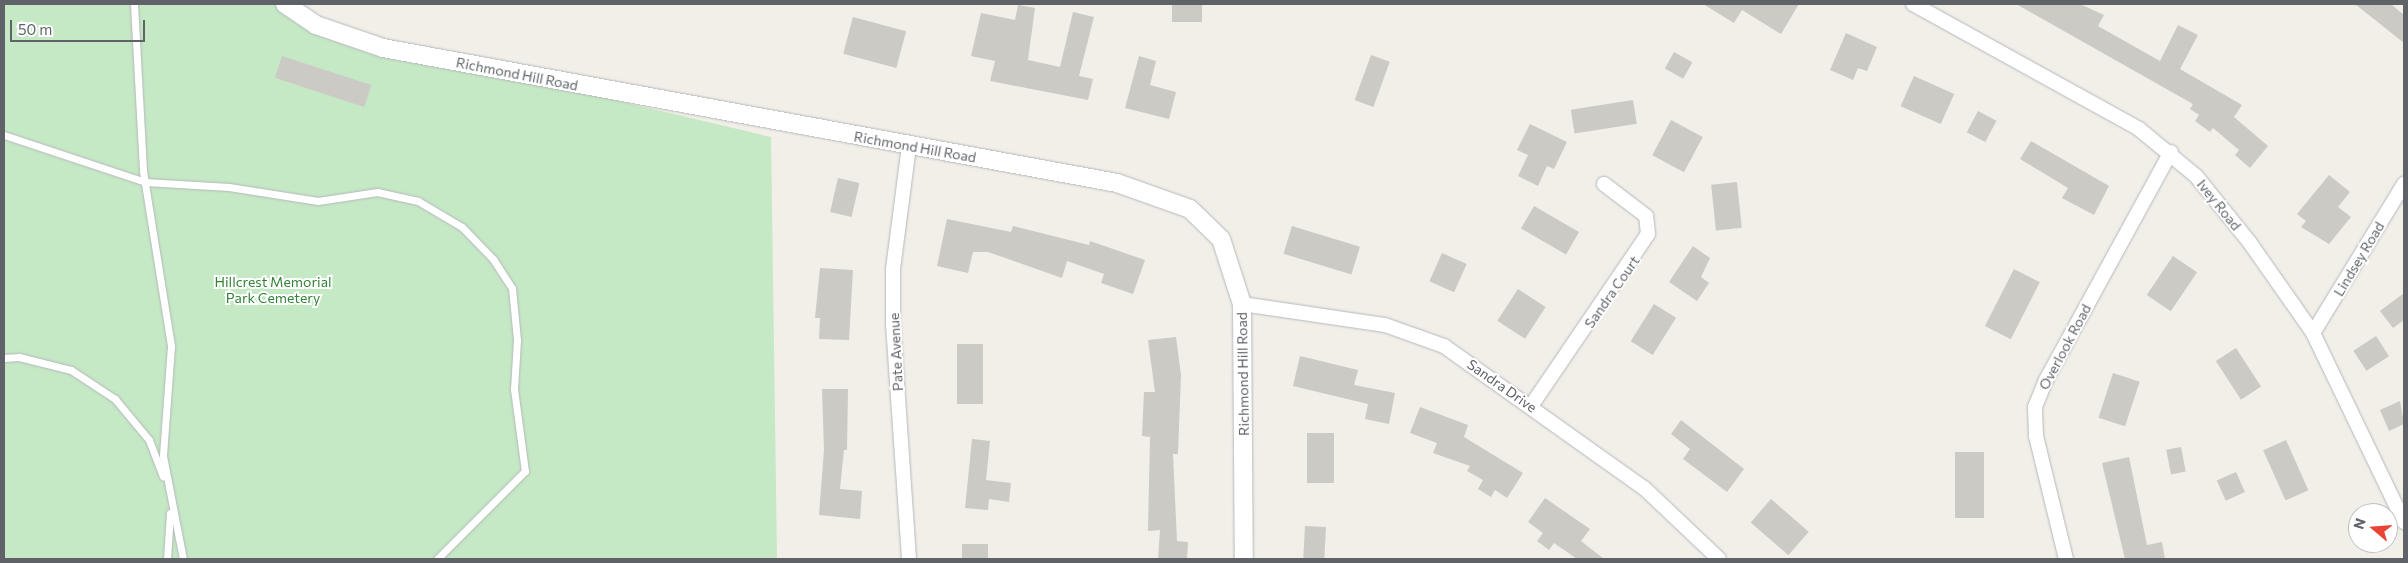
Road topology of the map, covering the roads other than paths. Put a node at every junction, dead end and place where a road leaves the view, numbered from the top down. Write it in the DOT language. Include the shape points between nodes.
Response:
graph roads {
  1 [pos="134,4"];
  2 [pos="284,4"];
  3 [pos="1913,4"];
  4 [pos="4,136"];
  5 [pos="909,146"];
  6 [pos="2172,152"];
  7 [pos="145,182"];
  8 [pos="1604,184"];
  9 [pos="2404,184"];
  10 [pos="1242,304"];
  11 [pos="2313,334"];
  12 [pos="4,358"];
  13 [pos="1531,406"];
  14 [pos="168,489"];
  15 [pos="2404,522"];
  16 [pos="167,559"];
  17 [pos="183,559"];
  18 [pos="437,559"];
  19 [pos="909,559"];
  20 [pos="1244,559"];
  21 [pos="1719,559"];
  22 [pos="2066,559"];
  1 -- 7 [label="lane"];
  2 -- 5 [label="street, Richmond Hill Road" via="316,25 383,48"];
  3 -- 6 [label="street, Ivey Road" via="2089,99"];
  4 -- 7 [label="lane"];
  5 -- 10 [label="street, Richmond Hill Road" via="1117,184 1190,209 1221,239"];
  5 -- 19 [label="street, Pate Avenue" via="893,270 892,324"];
  6 -- 11 [label="street, Ivey Road" via="2215,196"];
  6 -- 22 [label="street, Overlook Road" via="2046,380 2036,407 2036,436"];
  7 -- 14 [label="lane" via="171,346 164,456"];
  7 -- 18 [label="lane" via="229,187 318,201 377,192 418,201 462,227 493,259 512,288 517,340 514,389 525,471"];
  8 -- 13 [label="street, Sandra Court" via="1641,210 1648,234"];
  9 -- 11 [label="street, Lindsey Road"];
  10 -- 13 [label="street, Sandra Drive" via="1385,325 1424,335"];
  10 -- 20 [label="street, Richmond Hill Road"];
  11 -- 15 [label="street, Ivey Road"];
  12 -- 14 [label="lane" via="19,357 71,370 115,399 149,440"];
  13 -- 21 [label="street, Sandra Drive" via="1644,488"];
  14 -- 16 [label="lane" via="171,545"];
  14 -- 17 [label="lane"];
}
